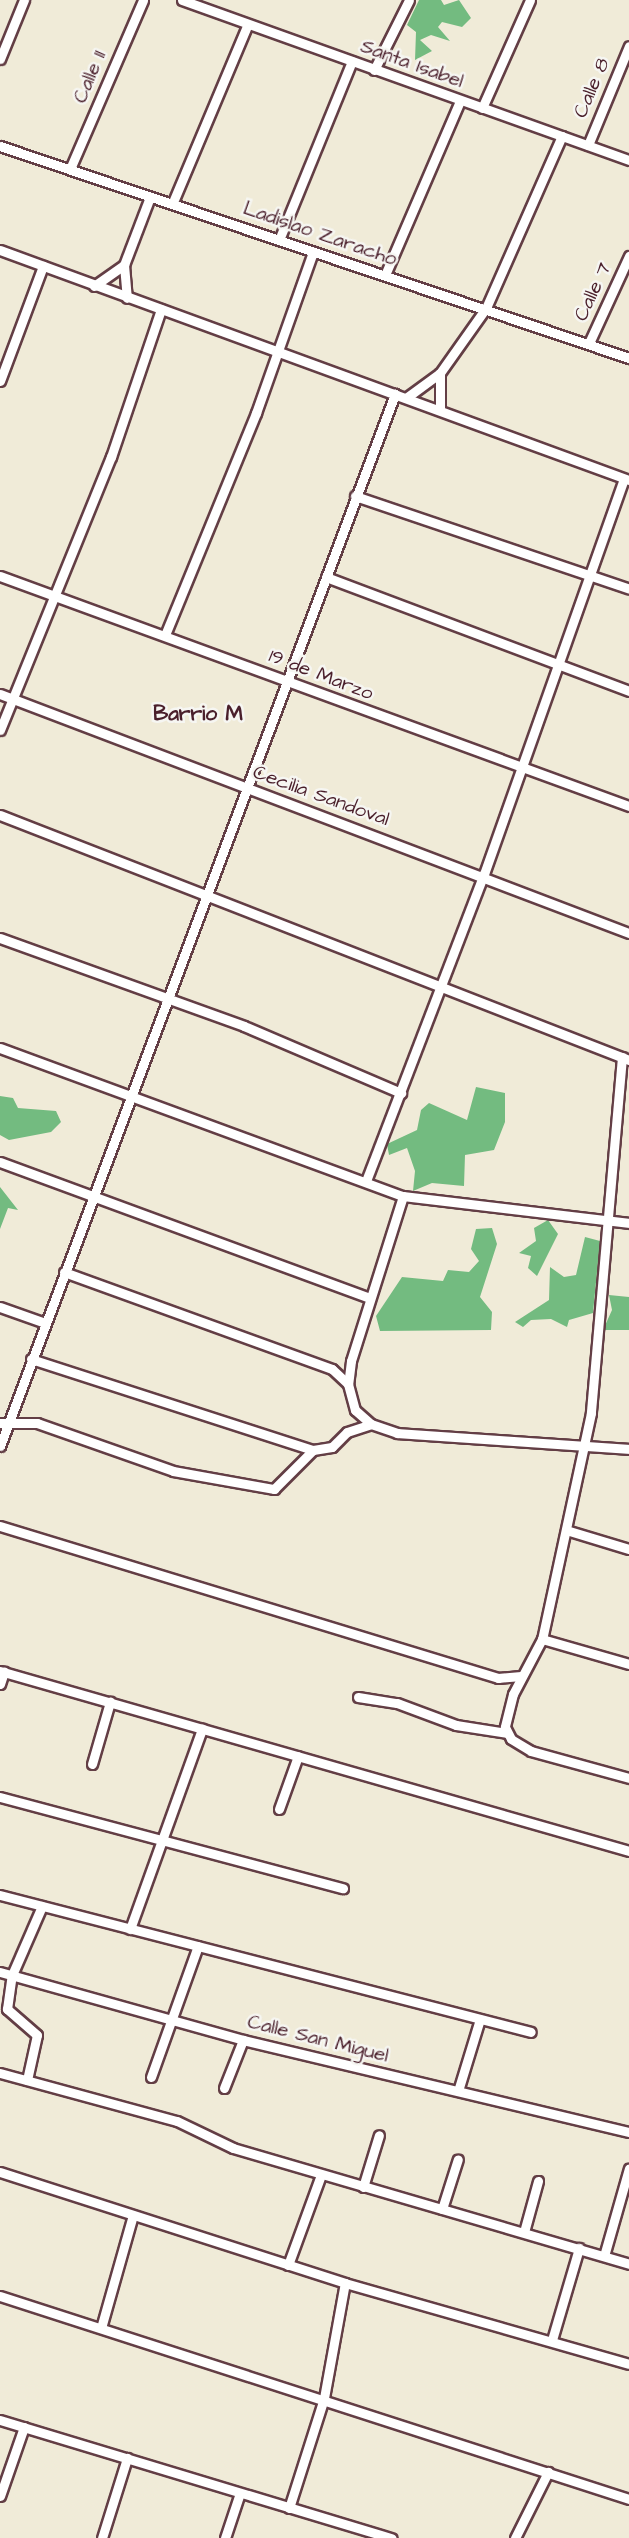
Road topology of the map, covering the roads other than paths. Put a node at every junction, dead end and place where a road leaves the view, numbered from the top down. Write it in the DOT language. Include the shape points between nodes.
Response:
graph roads {
  1 [pos="24,0"];
  2 [pos="143,0"];
  3 [pos="183,0"];
  4 [pos="409,0"];
  5 [pos="530,0"];
  6 [pos="247,26"];
  7 [pos="629,46"];
  8 [pos="0,59"];
  9 [pos="352,61"];
  10 [pos="374,70"];
  11 [pos="460,101"];
  12 [pos="483,108"];
  13 [pos="562,136"];
  14 [pos="588,145"];
  15 [pos="0,146"];
  16 [pos="629,160"];
  17 [pos="70,169"];
  18 [pos="150,197"];
  19 [pos="173,202"];
  20 [pos="279,240"];
  21 [pos="0,250"];
  22 [pos="313,252"];
  23 [pos="629,256"];
  24 [pos="124,265"];
  25 [pos="43,266"];
  26 [pos="385,275"];
  27 [pos="94,286"];
  28 [pos="127,298"];
  29 [pos="486,308"];
  30 [pos="161,309"];
  31 [pos="589,343"];
  32 [pos="277,351"];
  33 [pos="629,358"];
  34 [pos="440,373"];
  35 [pos="0,381"];
  36 [pos="396,394"];
  37 [pos="406,398"];
  38 [pos="440,410"];
  39 [pos="626,479"];
  40 [pos="356,496"];
  41 [pos="0,576"];
  42 [pos="326,577"];
  43 [pos="587,577"];
  44 [pos="629,589"];
  45 [pos="52,596"];
  46 [pos="165,635"];
  47 [pos="558,667"];
  48 [pos="288,682"];
  49 [pos="629,691"];
  50 [pos="0,694"];
  51 [pos="11,698"];
  52 [pos="0,730"];
  53 [pos="521,771"];
  54 [pos="248,788"];
  55 [pos="629,806"];
  56 [pos="0,815"];
  57 [pos="484,874"];
  58 [pos="208,893"];
  59 [pos="629,933"];
  60 [pos="0,938"];
  61 [pos="443,984"];
  62 [pos="166,997"];
  63 [pos="0,1048"];
  64 [pos="625,1058"];
  65 [pos="401,1093"];
  66 [pos="130,1095"];
  67 [pos="0,1162"];
  68 [pos="366,1182"];
  69 [pos="93,1195"];
  70 [pos="403,1196"];
  71 [pos="607,1221"];
  72 [pos="629,1223"];
  73 [pos="64,1272"];
  74 [pos="370,1298"];
  75 [pos="0,1306"];
  76 [pos="45,1323"];
  77 [pos="31,1359"];
  78 [pos="348,1384"];
  79 [pos="3,1424"];
  80 [pos="371,1424"];
  81 [pos="585,1445"];
  82 [pos="0,1446"];
  83 [pos="629,1449"];
  84 [pos="313,1450"];
  85 [pos="0,1526"];
  86 [pos="566,1530"];
  87 [pos="629,1549"];
  88 [pos="542,1639"];
  89 [pos="629,1664"];
  90 [pos="2,1671"];
  91 [pos="521,1676"];
  92 [pos="498,1678"];
  93 [pos="0,1684"];
  94 [pos="513,1694"];
  95 [pos="358,1697"];
  96 [pos="110,1702"];
  97 [pos="202,1729"];
  98 [pos="507,1733"];
  99 [pos="298,1756"];
  100 [pos="92,1764"];
  101 [pos="629,1778"];
  102 [pos="0,1797"];
  103 [pos="279,1809"];
  104 [pos="161,1840"];
  105 [pos="629,1851"];
  106 [pos="343,1888"];
  107 [pos="0,1895"];
  108 [pos="42,1906"];
  109 [pos="130,1929"];
  110 [pos="198,1946"];
  111 [pos="0,1972"];
  112 [pos="12,1975"];
  113 [pos="172,2019"];
  114 [pos="480,2019"];
  115 [pos="531,2032"];
  116 [pos="243,2040"];
  117 [pos="1,2076"];
  118 [pos="151,2077"];
  119 [pos="27,2080"];
  120 [pos="224,2088"];
  121 [pos="459,2091"];
  122 [pos="629,2132"];
  123 [pos="379,2135"];
  124 [pos="458,2159"];
  125 [pos="629,2168"];
  126 [pos="0,2172"];
  127 [pos="321,2175"];
  128 [pos="538,2181"];
  129 [pos="363,2187"];
  130 [pos="442,2209"];
  131 [pos="133,2215"];
  132 [pos="524,2232"];
  133 [pos="579,2248"];
  134 [pos="604,2256"];
  135 [pos="629,2264"];
  136 [pos="288,2265"];
  137 [pos="345,2283"];
  138 [pos="0,2296"];
  139 [pos="101,2328"];
  140 [pos="552,2340"];
  141 [pos="629,2364"];
  142 [pos="324,2398"];
  143 [pos="0,2420"];
  144 [pos="24,2427"];
  145 [pos="127,2458"];
  146 [pos="548,2472"];
  147 [pos="240,2493"];
  148 [pos="0,2496"];
  149 [pos="629,2499"];
  150 [pos="289,2508"];
  151 [pos="102,2538"];
  152 [pos="225,2538"];
  153 [pos="392,2538"];
  154 [pos="515,2538"];
  1 -- 8 [label="street"];
  2 -- 17 [label="street, Calle 11"];
  3 -- 6 [label="street, Santa Isabel"];
  4 -- 10 [label="street"];
  5 -- 12 [label="street"];
  6 -- 9 [label="street, Santa Isabel"];
  6 -- 19 [label="street"];
  7 -- 14 [label="street, Calle 8"];
  9 -- 10 [label="street, Santa Isabel"];
  9 -- 20 [label="street"];
  10 -- 11 [label="street, Santa Isabel"];
  11 -- 12 [label="street, Santa Isabel"];
  11 -- 26 [label="street"];
  12 -- 13 [label="street, Santa Isabel"];
  13 -- 14 [label="street, Santa Isabel"];
  13 -- 29 [label="street"];
  14 -- 16 [label="street, Santa Isabel"];
  15 -- 17 [label="street, Ladislao Zaracho"];
  17 -- 18 [label="street, Ladislao Zaracho"];
  18 -- 19 [label="street, Ladislao Zaracho"];
  18 -- 24 [label="street"];
  19 -- 20 [label="street, Ladislao Zaracho"];
  20 -- 22 [label="street, Ladislao Zaracho"];
  21 -- 25 [label="street"];
  22 -- 26 [label="street, Ladislao Zaracho"];
  22 -- 32 [label="street"];
  23 -- 31 [label="street, Calle 7"];
  24 -- 27 [label="street"];
  24 -- 28 [label="street"];
  25 -- 27 [label="street"];
  25 -- 35 [label="street"];
  26 -- 29 [label="street, Ladislao Zaracho"];
  27 -- 28 [label="street"];
  28 -- 30 [label="street"];
  29 -- 31 [label="street, Ladislao Zaracho"];
  29 -- 34 [label="street"];
  30 -- 32 [label="street"];
  30 -- 45 [label="street" via="111,457"];
  31 -- 33 [label="street, Ladislao Zaracho"];
  32 -- 36 [label="street"];
  32 -- 46 [label="street"];
  34 -- 37 [label="street"];
  34 -- 38 [label="street"];
  36 -- 37 [label="street"];
  36 -- 40 [label="street"];
  37 -- 38 [label="street"];
  38 -- 39 [label="street"];
  39 -- 43 [label="street"];
  40 -- 42 [label="street"];
  40 -- 43 [label="street"];
  41 -- 45 [label="street, 19 de Marzo"];
  42 -- 47 [label="street"];
  42 -- 48 [label="street"];
  43 -- 44 [label="street"];
  43 -- 47 [label="street"];
  45 -- 46 [label="street, 19 de Marzo"];
  45 -- 51 [label="street"];
  46 -- 48 [label="street, 19 de Marzo"];
  47 -- 49 [label="street"];
  47 -- 53 [label="street"];
  48 -- 53 [label="street, 19 de Marzo"];
  48 -- 54 [label="street"];
  50 -- 51 [label="street, Cecilia Sandoval"];
  51 -- 52 [label="street"];
  51 -- 54 [label="street, Cecilia Sandoval"];
  53 -- 55 [label="street, 19 de Marzo"];
  53 -- 57 [label="street"];
  54 -- 57 [label="street, Cecilia Sandoval"];
  54 -- 58 [label="street"];
  56 -- 58 [label="street"];
  57 -- 59 [label="street, Cecilia Sandoval"];
  57 -- 61 [label="street"];
  58 -- 61 [label="street"];
  58 -- 62 [label="street"];
  60 -- 62 [label="street"];
  61 -- 64 [label="street"];
  61 -- 65 [label="street"];
  62 -- 65 [label="street"];
  62 -- 66 [label="street"];
  63 -- 66 [label="street"];
  64 -- 71 [label="street"];
  65 -- 68 [label="street"];
  66 -- 68 [label="street"];
  66 -- 69 [label="street"];
  67 -- 69 [label="street"];
  68 -- 70 [label="street"];
  69 -- 73 [label="street"];
  69 -- 74 [label="street"];
  70 -- 71 [label="street"];
  70 -- 74 [label="street"];
  71 -- 72 [label="street"];
  71 -- 81 [label="street"];
  73 -- 76 [label="street"];
  73 -- 78 [label="street" via="332,1369"];
  74 -- 78 [label="street"];
  75 -- 76 [label="street"];
  76 -- 77 [label="street"];
  77 -- 79 [label="street"];
  77 -- 84 [label="street"];
  78 -- 80 [label="street" via="355,1410"];
  79 -- 82 [label="street"];
  79 -- 84 [label="street" via="37,1423 117,1454 254,1488 274,1489"];
  80 -- 81 [label="street" via="397,1433"];
  80 -- 84 [label="street" via="347,1432 332,1447"];
  81 -- 83 [label="street"];
  81 -- 86 [label="street"];
  85 -- 92 [label="street"];
  86 -- 87 [label="street"];
  86 -- 88 [label="street"];
  88 -- 89 [label="street"];
  88 -- 91 [label="street"];
  90 -- 93 [label="street"];
  90 -- 96 [label="street"];
  91 -- 92 [label="street"];
  91 -- 94 [label="street"];
  92 -- 94 [label="street"];
  94 -- 98 [label="street"];
  95 -- 98 [label="street" via="397,1703 456,1725"];
  96 -- 97 [label="street"];
  96 -- 100 [label="street"];
  97 -- 99 [label="street"];
  97 -- 104 [label="street"];
  98 -- 101 [label="street" via="531,1751"];
  99 -- 103 [label="street"];
  99 -- 105 [label="street"];
  102 -- 104 [label="street"];
  104 -- 106 [label="street"];
  104 -- 109 [label="street"];
  107 -- 108 [label="street"];
  108 -- 109 [label="street"];
  108 -- 112 [label="street"];
  109 -- 110 [label="street"];
  110 -- 113 [label="street"];
  110 -- 114 [label="street"];
  111 -- 112 [label="street, Calle San Miguel"];
  112 -- 113 [label="street, Calle San Miguel"];
  112 -- 119 [label="street" via="7,2009 37,2035"];
  113 -- 116 [label="street, Calle San Miguel"];
  113 -- 118 [label="street"];
  114 -- 115 [label="street"];
  114 -- 121 [label="street"];
  116 -- 120 [label="street"];
  116 -- 121 [label="street, Calle San Miguel"];
  117 -- 119 [label="street"];
  119 -- 127 [label="street" via="177,2121 233,2148"];
  121 -- 122 [label="street, Calle San Miguel"];
  123 -- 129 [label="street"];
  124 -- 130 [label="street"];
  125 -- 134 [label="street"];
  126 -- 131 [label="street"];
  127 -- 129 [label="street"];
  127 -- 136 [label="street"];
  128 -- 132 [label="street"];
  129 -- 130 [label="street"];
  130 -- 132 [label="street"];
  131 -- 136 [label="street"];
  131 -- 139 [label="street"];
  132 -- 133 [label="street"];
  133 -- 134 [label="street"];
  133 -- 140 [label="street"];
  134 -- 135 [label="street"];
  136 -- 137 [label="street"];
  137 -- 140 [label="street"];
  137 -- 142 [label="street"];
  138 -- 139 [label="street"];
  139 -- 142 [label="street"];
  140 -- 141 [label="street"];
  142 -- 146 [label="street"];
  142 -- 150 [label="street"];
  143 -- 144 [label="street"];
  144 -- 145 [label="street"];
  144 -- 148 [label="street"];
  145 -- 147 [label="street"];
  145 -- 151 [label="street"];
  146 -- 149 [label="street"];
  146 -- 154 [label="street"];
  147 -- 150 [label="street"];
  147 -- 152 [label="street"];
  150 -- 153 [label="street"];
}
